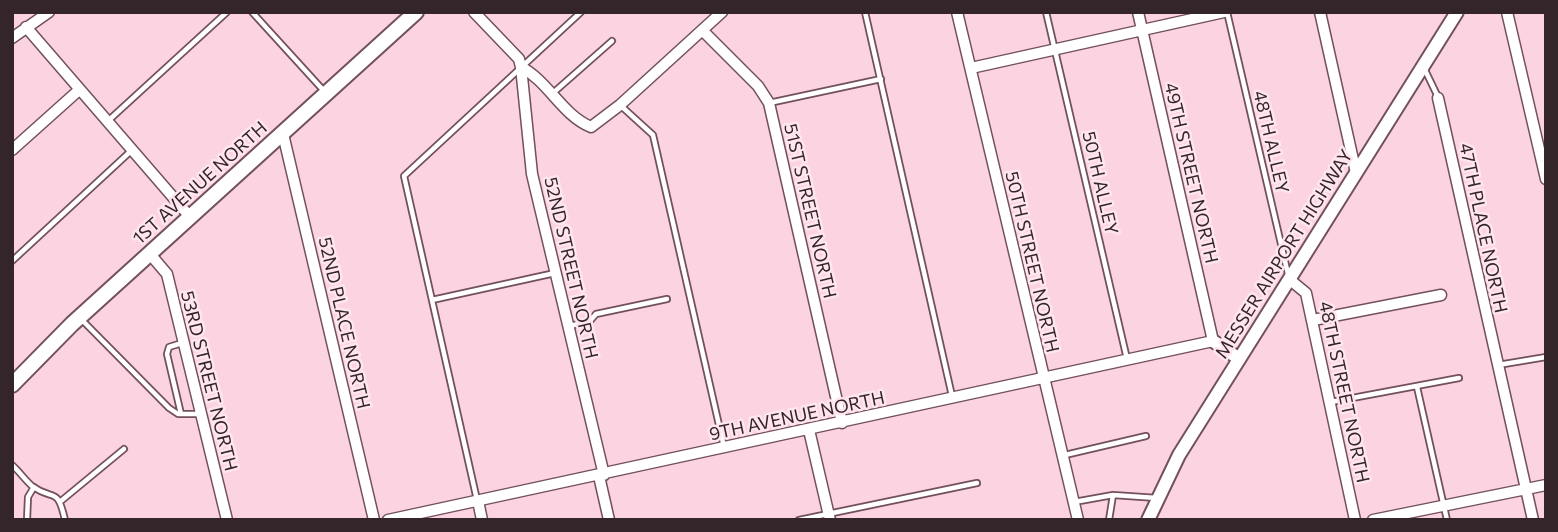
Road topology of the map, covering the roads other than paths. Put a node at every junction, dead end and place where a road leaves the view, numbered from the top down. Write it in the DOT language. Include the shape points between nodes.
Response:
graph roads {
  1 [pos="49,12"];
  2 [pos="227,12"];
  3 [pos="251,12"];
  4 [pos="416,12"];
  5 [pos="474,12"];
  6 [pos="581,12"];
  7 [pos="722,12"];
  8 [pos="866,12"];
  9 [pos="957,12"];
  10 [pos="1046,12"];
  11 [pos="1138,12"];
  12 [pos="1225,12"];
  13 [pos="1320,12"];
  14 [pos="1457,12"];
  15 [pos="1507,12"];
  16 [pos="26,27"];
  17 [pos="702,30"];
  18 [pos="1142,30"];
  19 [pos="12,38"];
  20 [pos="612,41"];
  21 [pos="1055,49"];
  22 [pos="1423,66"];
  23 [pos="521,67"];
  24 [pos="971,68"];
  25 [pos="881,79"];
  26 [pos="79,90"];
  27 [pos="327,94"];
  28 [pos="552,94"];
  29 [pos="1438,98"];
  30 [pos="769,103"];
  31 [pos="620,106"];
  32 [pos="109,120"];
  33 [pos="283,134"];
  34 [pos="133,149"];
  35 [pos="12,150"];
  36 [pos="1356,173"];
  37 [pos="1546,179"];
  38 [pos="191,218"];
  39 [pos="150,254"];
  40 [pos="12,261"];
  41 [pos="556,273"];
  42 [pos="1289,279"];
  43 [pos="1441,295"];
  44 [pos="667,299"];
  45 [pos="432,300"];
  46 [pos="79,318"];
  47 [pos="1313,320"];
  48 [pos="569,327"];
  49 [pos="1213,341"];
  50 [pos="184,342"];
  51 [pos="1546,357"];
  52 [pos="1238,358"];
  53 [pos="1127,359"];
  54 [pos="1497,366"];
  55 [pos="1043,377"];
  56 [pos="1459,378"];
  57 [pos="12,385"];
  58 [pos="1417,387"];
  59 [pos="953,397"];
  60 [pos="1331,402"];
  61 [pos="181,414"];
  62 [pos="201,414"];
  63 [pos="842,422"];
  64 [pos="809,430"];
  65 [pos="1146,436"];
  66 [pos="724,448"];
  67 [pos="124,449"];
  68 [pos="1063,456"];
  69 [pos="12,464"];
  70 [pos="602,475"];
  71 [pos="977,483"];
  72 [pos="1546,485"];
  73 [pos="34,487"];
  74 [pos="1525,489"];
  75 [pos="1113,495"];
  76 [pos="1158,498"];
  77 [pos="478,501"];
  78 [pos="61,502"];
  79 [pos="1074,502"];
  80 [pos="1443,505"];
  81 [pos="829,517"];
  82 [pos="403,518"];
  83 [pos="27,520"];
  84 [pos="65,520"];
  85 [pos="227,520"];
  86 [pos="374,520"];
  87 [pos="388,520"];
  88 [pos="482,520"];
  89 [pos="609,520"];
  90 [pos="799,520"];
  91 [pos="1077,520"];
  92 [pos="1109,520"];
  93 [pos="1149,520"];
  94 [pos="1355,520"];
  95 [pos="1373,520"];
  96 [pos="1447,520"];
  97 [pos="1533,520"];
  1 -- 16 [label="street"];
  2 -- 32 [label="lane"];
  3 -- 27 [label="lane"];
  4 -- 27 [label="main road, 1ST AVENUE NORTH"];
  5 -- 23 [label="street" via="519,59"];
  6 -- 23 [label="lane"];
  7 -- 17 [label="street"];
  8 -- 25 [label="lane"];
  9 -- 24 [label="street, 50TH STREET NORTH"];
  10 -- 21 [label="lane, 50TH ALLEY"];
  11 -- 18 [label="street, 49TH STREET NORTH"];
  12 -- 18 [label="street"];
  12 -- 42 [label="lane, 48TH ALLEY"];
  13 -- 36 [label="street"];
  14 -- 22 [label="main road, MESSER AIRPORT HIGHWAY"];
  15 -- 37 [label="street"];
  16 -- 19 [label="street"];
  16 -- 26 [label="street"];
  17 -- 30 [label="street, 51ST STREET NORTH"];
  17 -- 31 [label="street"];
  18 -- 21 [label="street"];
  18 -- 49 [label="street, 49TH STREET NORTH"];
  20 -- 28 [label="lane"];
  21 -- 24 [label="street"];
  21 -- 53 [label="lane, 50TH ALLEY"];
  22 -- 29 [label="lane"];
  22 -- 36 [label="main road, MESSER AIRPORT HIGHWAY"];
  23 -- 28 [label="street" via="535,74"];
  23 -- 41 [label="street, 52ND STREET NORTH" via="532,174"];
  23 -- 45 [label="lane" via="404,176"];
  24 -- 55 [label="street, 50TH STREET NORTH"];
  25 -- 30 [label="lane"];
  25 -- 59 [label="lane"];
  26 -- 32 [label="street"];
  26 -- 35 [label="street"];
  27 -- 33 [label="main road, 1ST AVENUE NORTH"];
  28 -- 31 [label="street" via="578,122 591,127"];
  29 -- 54 [label="street, 47TH PLACE NORTH"];
  30 -- 63 [label="street, 51ST STREET NORTH"];
  31 -- 66 [label="lane" via="653,135"];
  32 -- 34 [label="street"];
  33 -- 38 [label="main road, 1ST AVENUE NORTH"];
  33 -- 86 [label="street, 52ND PLACE NORTH"];
  34 -- 38 [label="street"];
  34 -- 40 [label="lane"];
  36 -- 42 [label="main road, MESSER AIRPORT HIGHWAY"];
  38 -- 39 [label="main road, 1ST AVENUE NORTH"];
  39 -- 46 [label="main road, 1ST AVENUE NORTH"];
  39 -- 50 [label="street, 53RD STREET NORTH" via="167,274"];
  41 -- 45 [label="lane"];
  41 -- 48 [label="street, 52ND STREET NORTH"];
  42 -- 47 [label="street, 48TH STREET NORTH" via="1306,293"];
  42 -- 52 [label="main road, MESSER AIRPORT HIGHWAY"];
  43 -- 47 [label="street"];
  44 -- 48 [label="lane" via="596,314 590,321"];
  45 -- 77 [label="lane"];
  46 -- 57 [label="main road, 1ST AVENUE NORTH"];
  46 -- 61 [label="lane" via="169,408"];
  47 -- 60 [label="street, 48TH STREET NORTH"];
  48 -- 70 [label="street, 52ND STREET NORTH"];
  49 -- 52 [label="main road"];
  49 -- 53 [label="street, 9TH AVENUE NORTH"];
  50 -- 61 [label="lane" via="169,347 167,354"];
  50 -- 62 [label="street, 53RD STREET NORTH"];
  51 -- 54 [label="lane"];
  52 -- 76 [label="main road, MESSER AIRPORT HIGHWAY"];
  53 -- 55 [label="street, 9TH AVENUE NORTH"];
  54 -- 74 [label="street, 47TH PLACE NORTH"];
  55 -- 59 [label="street, 9TH AVENUE NORTH"];
  55 -- 68 [label="street, 50TH STREET NORTH"];
  56 -- 58 [label="lane"];
  58 -- 60 [label="lane"];
  58 -- 80 [label="lane"];
  59 -- 63 [label="street, 9TH AVENUE NORTH"];
  60 -- 94 [label="street, 48TH STREET NORTH"];
  61 -- 62 [label="lane"];
  62 -- 85 [label="street, 53RD STREET NORTH"];
  63 -- 64 [label="street, 9TH AVENUE NORTH"];
  64 -- 66 [label="street, 9TH AVENUE NORTH"];
  64 -- 81 [label="street"];
  65 -- 68 [label="lane"];
  66 -- 70 [label="street, 9TH AVENUE NORTH"];
  67 -- 78 [label="lane"];
  68 -- 79 [label="street, 50TH STREET NORTH"];
  69 -- 73 [label="lane"];
  70 -- 77 [label="street, 9TH AVENUE NORTH"];
  70 -- 89 [label="street, 52ND STREET NORTH"];
  71 -- 81 [label="lane"];
  72 -- 74 [label="street"];
  73 -- 78 [label="lane" via="54,493"];
  73 -- 83 [label="lane" via="28,497"];
  74 -- 80 [label="street"];
  74 -- 97 [label="street, 47TH PLACE NORTH"];
  75 -- 76 [label="lane"];
  75 -- 79 [label="lane"];
  75 -- 92 [label="lane"];
  76 -- 93 [label="main road, MESSER AIRPORT HIGHWAY"];
  77 -- 82 [label="street, 9TH AVENUE NORTH"];
  77 -- 88 [label="street"];
  78 -- 84 [label="lane"];
  79 -- 91 [label="street, 50TH STREET NORTH"];
  80 -- 95 [label="street"];
  80 -- 96 [label="lane"];
  81 -- 90 [label="lane"];
  82 -- 87 [label="street, 9TH AVENUE NORTH"];
}
